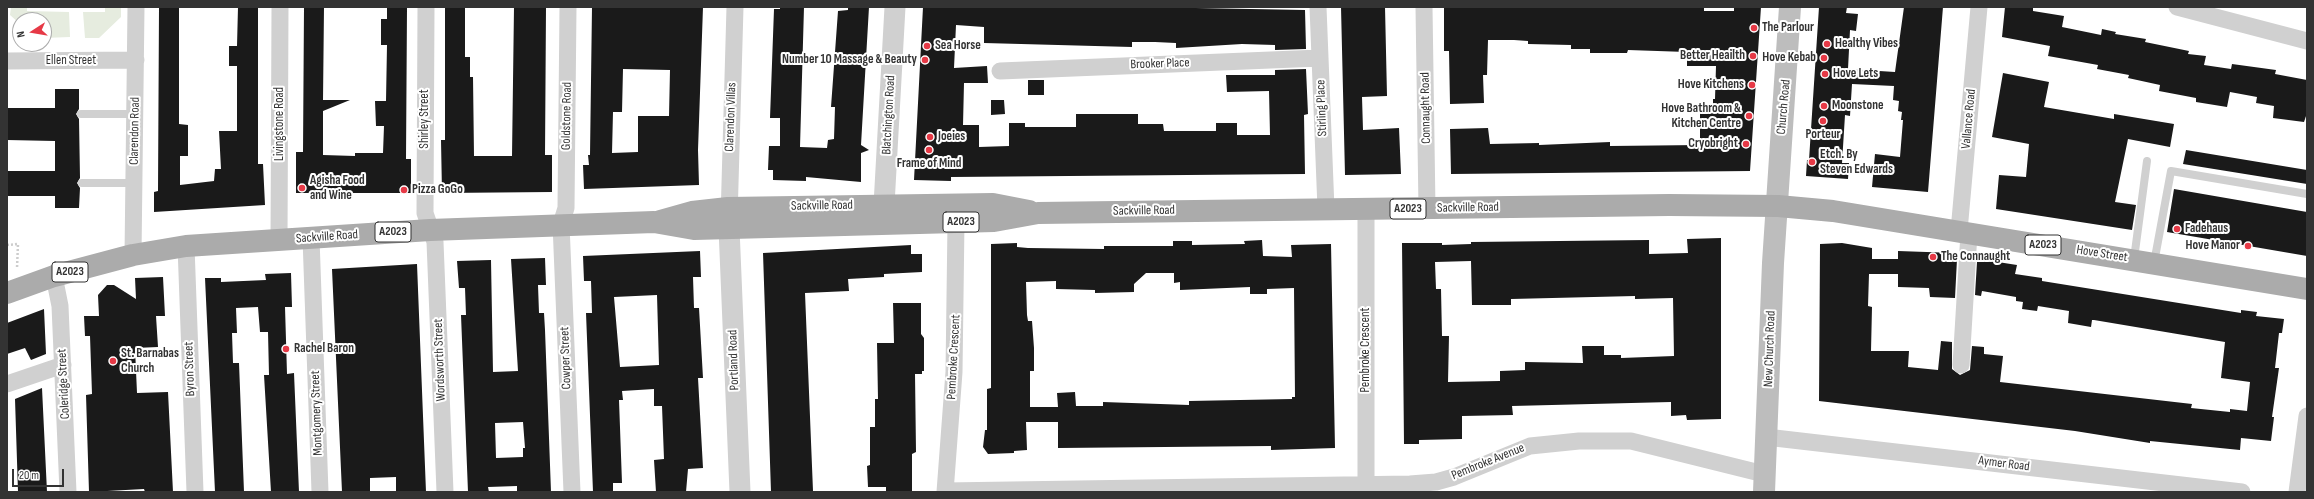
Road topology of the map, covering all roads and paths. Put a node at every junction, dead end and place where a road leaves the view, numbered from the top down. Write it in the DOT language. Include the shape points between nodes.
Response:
graph roads {
  1 [pos="136,7"];
  2 [pos="280,7"];
  3 [pos="426,7"];
  4 [pos="568,7"];
  5 [pos="735,7"];
  6 [pos="895,7"];
  7 [pos="1318,7"];
  8 [pos="1424,7"];
  9 [pos="1790,7"];
  10 [pos="1978,7"];
  11 [pos="2177,7"];
  12 [pos="2307,41"];
  13 [pos="1320,58"];
  14 [pos="136,60"];
  15 [pos="7,61"];
  16 [pos="1000,71"];
  17 [pos="81,114"];
  18 [pos="135,114"];
  19 [pos="2147,161"];
  20 [pos="82,183"];
  21 [pos="134,183"];
  22 [pos="2307,194"];
  23 [pos="1778,206"];
  24 [pos="1366,208"];
  25 [pos="1326,209"];
  26 [pos="1427,209"];
  27 [pos="1038,213"];
  28 [pos="883,214"];
  29 [pos="728,218"];
  30 [pos="956,222"];
  31 [pos="561,224"];
  32 [pos="430,230"];
  33 [pos="1964,232"];
  34 [pos="311,238"];
  35 [pos="280,241"];
  36 [pos="7,245"];
  37 [pos="186,246"];
  38 [pos="133,255"];
  39 [pos="2144,261"];
  40 [pos="18,268"];
  41 [pos="54,276"];
  42 [pos="2307,289"];
  43 [pos="7,293"];
  44 [pos="63,365"];
  45 [pos="1961,365"];
  46 [pos="7,384"];
  47 [pos="2307,416"];
  48 [pos="1766,437"];
  49 [pos="1764,483"];
  50 [pos="1366,488"];
  51 [pos="945,491"];
  52 [pos="68,492"];
  53 [pos="195,492"];
  54 [pos="320,492"];
  55 [pos="445,492"];
  56 [pos="572,492"];
  57 [pos="740,492"];
  58 [pos="2242,492"];
  59 [pos="2297,492"];
  1 -- 14 [label="street, Clarendon Road"];
  2 -- 35 [label="street, Livingstone Road"];
  3 -- 32 [label="street, Shirley Street" via="425,213"];
  4 -- 31 [label="street, Goldstone Road" via="566,208"];
  5 -- 29 [label="street, Clarendon Villas"];
  6 -- 28 [label="street, Blatchington Road"];
  7 -- 13 [label="street, Stirling Place"];
  8 -- 26 [label="street, Connaught Road"];
  9 -- 23 [label="main road, Church Road"];
  10 -- 33 [label="street, Vallance Road"];
  11 -- 12 [label="street"];
  13 -- 16 [label="street, Brooker Place"];
  13 -- 25 [label="street, Stirling Place"];
  14 -- 15 [label="street, Ellen Street"];
  14 -- 18 [label="street, Clarendon Road"];
  17 -- 18 [label="lane"];
  18 -- 21 [label="street, Clarendon Road"];
  19 -- 39 [label="lane"];
  20 -- 21 [label="lane"];
  21 -- 38 [label="street, Clarendon Road"];
  22 -- 39 [label="lane" via="2171,171"];
  23 -- 26 [label="main road, Sackville Road / A2023"];
  23 -- 33 [label="main road, Hove Street / A2023" via="1834,211"];
  23 -- 48 [label="main road, New Church Road"];
  24 -- 25 [label="main road, Sackville Road / A2023"];
  24 -- 26 [label="main road, Sackville Road / A2023"];
  24 -- 50 [label="street, Pembroke Crescent"];
  25 -- 27 [label="main road, Sackville Road / A2023"];
  27 -- 28 [label="main road, Sackville Road / A2023" via="993,204"];
  27 -- 30 [label="main road, Sackville Road / A2023" via="994,221"];
  28 -- 29 [label="main road, Sackville Road / A2023"];
  28 -- 30 [label="main road, Sackville Road / A2023"];
  29 -- 31 [label="main road, Sackville Road / A2023" via="692,212 654,222"];
  29 -- 57 [label="street, Portland Road"];
  30 -- 51 [label="street, Pembroke Crescent" via="954,372"];
  31 -- 32 [label="main road, Sackville Road / A2023"];
  31 -- 56 [label="street, Cowper Street"];
  32 -- 34 [label="main road, Sackville Road / A2023"];
  32 -- 55 [label="street, Wordsworth Street" via="435,242"];
  33 -- 39 [label="main road, Hove Street / A2023"];
  33 -- 45 [label="street, Vallance Road"];
  34 -- 35 [label="main road, Sackville Road / A2023"];
  34 -- 54 [label="street, Montgomery Street"];
  35 -- 37 [label="main road, Sackville Road / A2023"];
  36 -- 40 [label="path" via="18,244"];
  37 -- 38 [label="main road, Sackville Road / A2023"];
  37 -- 53 [label="street, Byron Street"];
  38 -- 41 [label="main road, Sackville Road / A2023"];
  39 -- 42 [label="main road, Hove Street / A2023"];
  41 -- 43 [label="main road, Sackville Road / A2023"];
  41 -- 44 [label="street, Coleridge Street" via="60,306"];
  44 -- 46 [label="street"];
  44 -- 52 [label="street, Coleridge Street"];
  47 -- 59 [label="street"];
  48 -- 49 [label="main road, New Church Road"];
  48 -- 58 [label="street, Aymer Road"];
  49 -- 50 [label="street, Pembroke Avenue" via="1631,441 1579,441 1530,446 1436,482"];
  50 -- 51 [label="street, Pembroke Avenue"];
}
